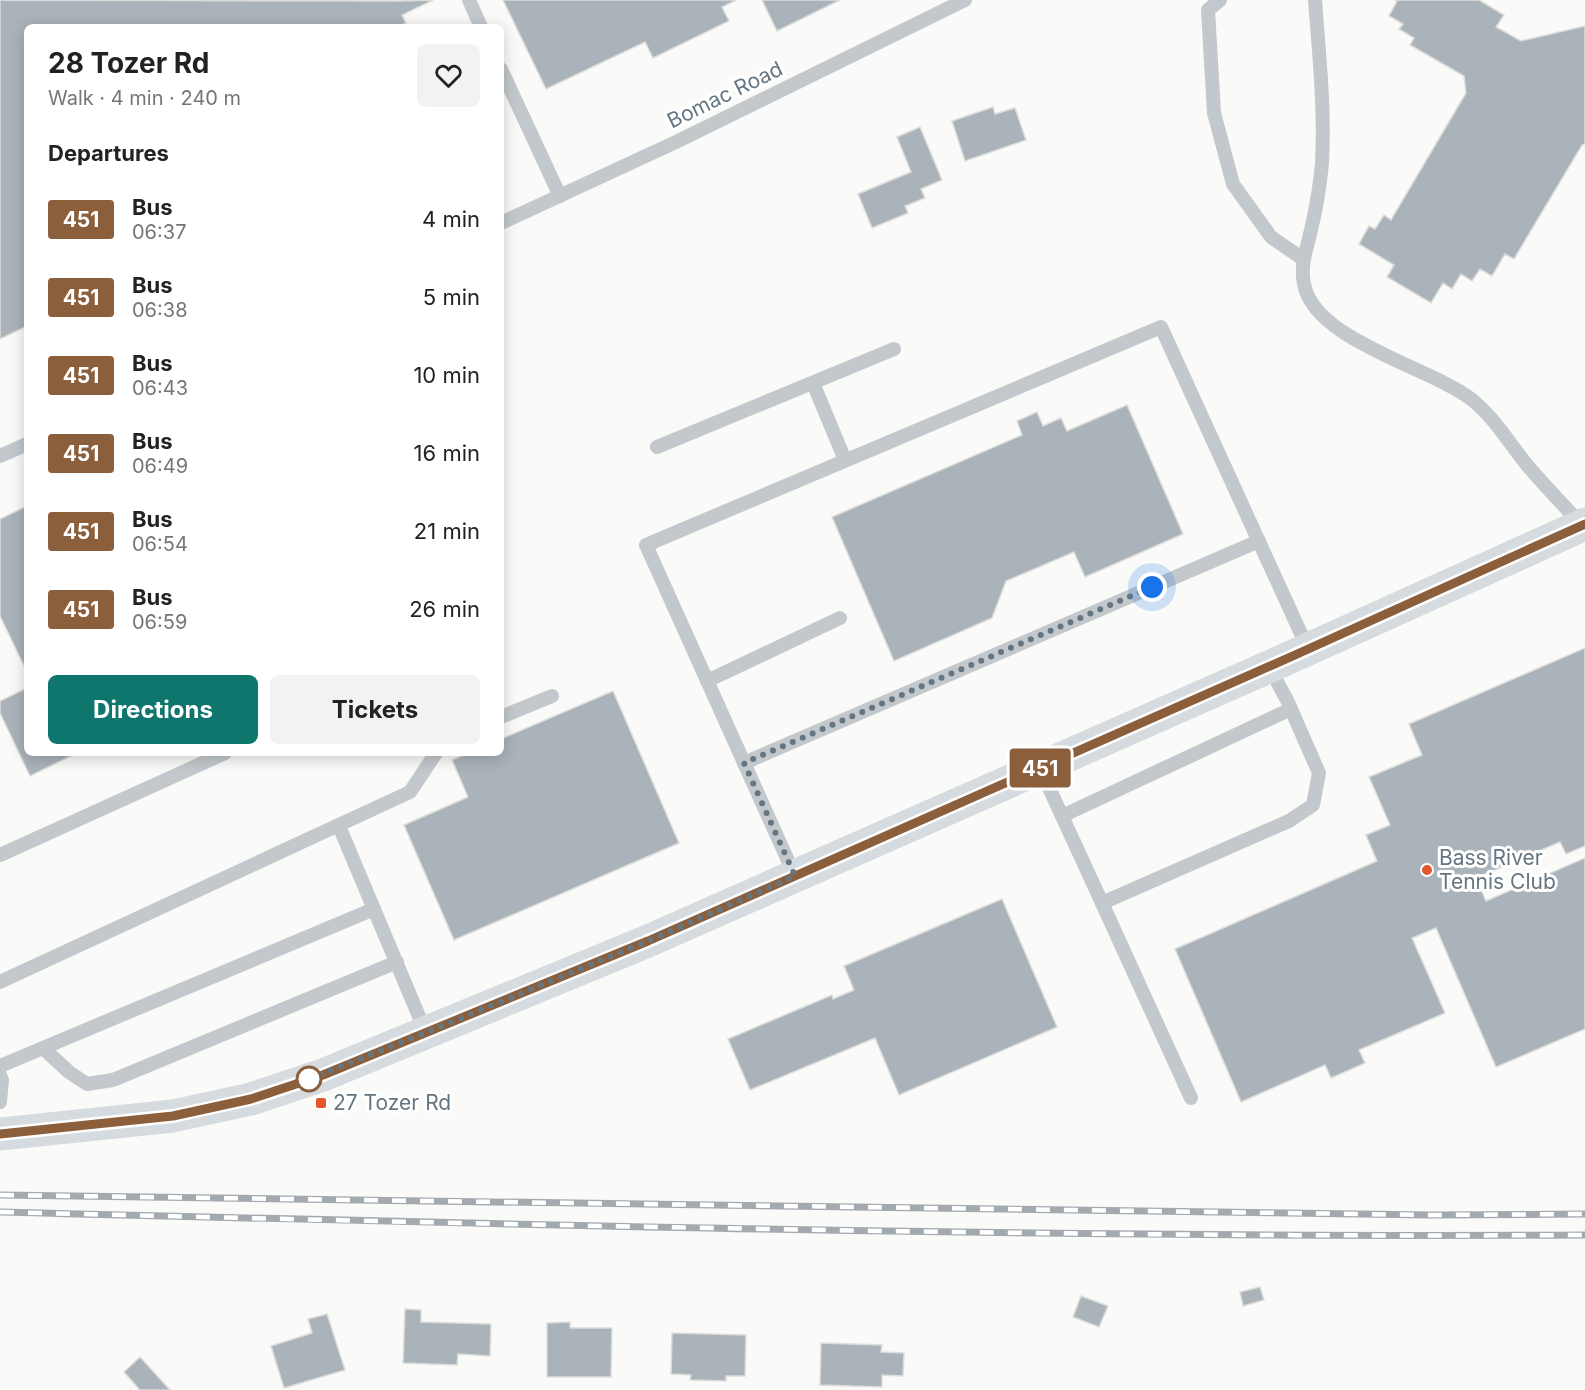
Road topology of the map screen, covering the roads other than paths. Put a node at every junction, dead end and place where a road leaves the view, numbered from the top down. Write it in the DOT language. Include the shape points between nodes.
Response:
graph roads {
  1 [pos="469,0"];
  2 [pos="965,0"];
  3 [pos="1220,0"];
  4 [pos="1315,0"];
  5 [pos="480,24"];
  6 [pos="504,75"];
  7 [pos="560,196"];
  8 [pos="504,223"];
  9 [pos="1303,259"];
  10 [pos="894,349"];
  11 [pos="813,383"];
  12 [pos="24,445"];
  13 [pos="657,447"];
  14 [pos="0,456"];
  15 [pos="845,460"];
  16 [pos="1583,524"];
  17 [pos="1259,541"];
  18 [pos="840,618"];
  19 [pos="1308,649"];
  20 [pos="1269,667"];
  21 [pos="707,681"];
  22 [pos="552,696"];
  23 [pos="1291,709"];
  24 [pos="504,716"];
  25 [pos="218,756"];
  26 [pos="434,756"];
  27 [pos="744,763"];
  28 [pos="1040,768"];
  29 [pos="1062,816"];
  30 [pos="339,826"];
  31 [pos="0,855"];
  32 [pos="795,876"];
  33 [pos="1102,903"];
  34 [pos="374,909"];
  35 [pos="397,962"];
  36 [pos="0,982"];
  37 [pos="426,1033"];
  38 [pos="43,1048"];
  39 [pos="0,1066"];
  40 [pos="0,1076"];
  41 [pos="1191,1098"];
  42 [pos="0,1102"];
  43 [pos="0,1134"];
  1 -- 5 [label="lane"];
  2 -- 7 [label="lane, Bomac Road"];
  3 -- 9 [label="lane" via="1208,10 1214,113 1233,184 1271,237"];
  4 -- 9 [label="lane" via="1322,92 1322,164"];
  6 -- 7 [label="lane"];
  7 -- 8 [label="lane, Bomac Road"];
  9 -- 16 [label="lane" via="1304,285 1313,305 1347,336 1471,399"];
  10 -- 11 [label="lane"];
  11 -- 13 [label="lane"];
  11 -- 15 [label="lane"];
  12 -- 14 [label="lane"];
  15 -- 17 [label="lane" via="1161,327"];
  15 -- 21 [label="lane" via="646,545"];
  16 -- 19 [label="main road"];
  17 -- 19 [label="lane"];
  17 -- 27 [label="lane"];
  18 -- 21 [label="lane"];
  19 -- 20 [label="main road"];
  20 -- 23 [label="lane"];
  20 -- 28 [label="main road"];
  21 -- 27 [label="lane"];
  22 -- 24 [label="lane"];
  23 -- 29 [label="lane"];
  23 -- 33 [label="lane" via="1319,773 1313,805 1288,821"];
  25 -- 31 [label="lane"];
  26 -- 30 [label="lane" via="410,792"];
  27 -- 32 [label="lane"];
  28 -- 29 [label="lane"];
  28 -- 32 [label="main road"];
  29 -- 33 [label="lane"];
  30 -- 34 [label="lane"];
  30 -- 36 [label="lane"];
  32 -- 37 [label="main road"];
  33 -- 41 [label="lane"];
  34 -- 35 [label="lane"];
  34 -- 38 [label="lane"];
  35 -- 37 [label="lane"];
  35 -- 38 [label="lane" via="112,1080 87,1084"];
  37 -- 43 [label="main road" via="251,1099 173,1116"];
  38 -- 39 [label="lane"];
  40 -- 42 [label="lane"];
}
